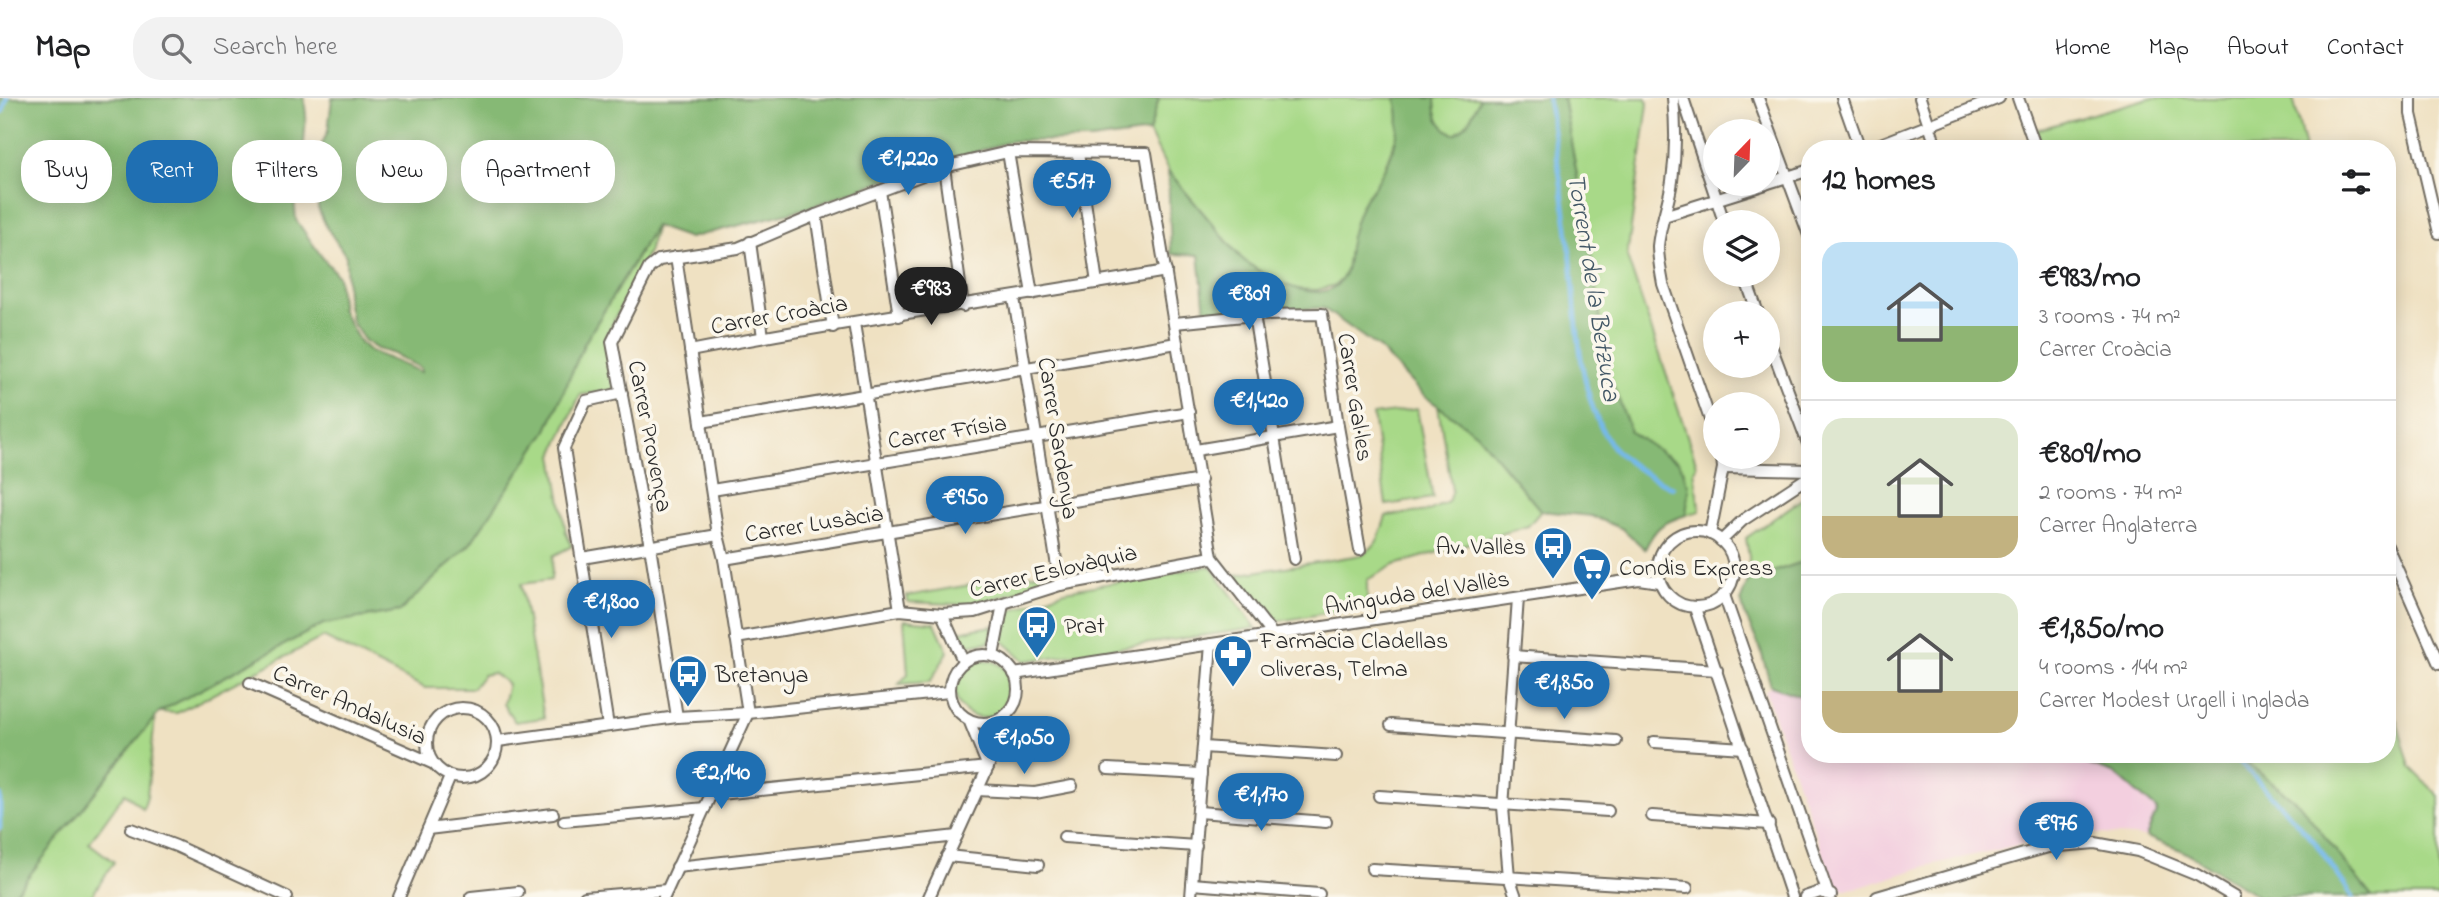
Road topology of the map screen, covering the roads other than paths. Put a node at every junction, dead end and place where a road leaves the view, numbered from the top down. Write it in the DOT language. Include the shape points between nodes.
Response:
graph roads {
  1 [pos="1673,98"];
  2 [pos="1683,98"];
  3 [pos="1758,98"];
  4 [pos="1842,98"];
  5 [pos="1920,98"];
  6 [pos="1999,98"];
  7 [pos="2018,98"];
  8 [pos="2412,98"];
  9 [pos="1930,126"];
  10 [pos="1857,140"];
  11 [pos="1892,140"];
  12 [pos="1934,140"];
  13 [pos="2033,140"];
  14 [pos="1009,152"];
  15 [pos="1078,153"];
  16 [pos="944,167"];
  17 [pos="1801,173"];
  18 [pos="1787,178"];
  19 [pos="1780,180"];
  20 [pos="880,191"];
  21 [pos="1725,196"];
  22 [pos="1715,199"];
  23 [pos="1719,210"];
  24 [pos="1801,214"];
  25 [pos="816,215"];
  26 [pos="1664,216"];
  27 [pos="2439,233"];
  28 [pos="750,242"];
  29 [pos="676,257"];
  30 [pos="1166,271"];
  31 [pos="1097,283"];
  32 [pos="1032,294"];
  33 [pos="1014,298"];
  34 [pos="963,306"];
  35 [pos="1254,315"];
  36 [pos="899,316"];
  37 [pos="854,323"];
  38 [pos="1175,323"];
  39 [pos="833,327"];
  40 [pos="763,337"];
  41 [pos="1177,343"];
  42 [pos="690,351"];
  43 [pos="1026,369"];
  44 [pos="1780,370"];
  45 [pos="622,393"];
  46 [pos="865,395"];
  47 [pos="1703,399"];
  48 [pos="1189,412"];
  49 [pos="701,422"];
  50 [pos="1801,425"];
  51 [pos="1338,426"];
  52 [pos="1038,437"];
  53 [pos="1275,437"];
  54 [pos="1196,450"];
  55 [pos="876,463"];
  56 [pos="1780,467"];
  57 [pos="1722,469"];
  58 [pos="1801,469"];
  59 [pos="1201,480"];
  60 [pos="1801,482"];
  61 [pos="712,490"];
  62 [pos="1049,506"];
  63 [pos="887,532"];
  64 [pos="1710,534"];
  65 [pos="718,535"];
  66 [pos="1721,541"];
  67 [pos="650,547"];
  68 [pos="1360,550"];
  69 [pos="1212,556"];
  70 [pos="582,558"];
  71 [pos="724,559"];
  72 [pos="1294,559"];
  73 [pos="2396,566"];
  74 [pos="1659,582"];
  75 [pos="1060,585"];
  76 [pos="1724,595"];
  77 [pos="1518,597"];
  78 [pos="1003,604"];
  79 [pos="1695,608"];
  80 [pos="900,610"];
  81 [pos="942,614"];
  82 [pos="1273,635"];
  83 [pos="736,638"];
  84 [pos="1211,644"];
  85 [pos="993,656"];
  86 [pos="1513,656"];
  87 [pos="963,661"];
  88 [pos="2439,664"];
  89 [pos="1717,670"];
  90 [pos="1014,674"];
  91 [pos="250,683"];
  92 [pos="949,692"];
  93 [pos="748,713"];
  94 [pos="1007,714"];
  95 [pos="677,717"];
  96 [pos="970,720"];
  97 [pos="1391,725"];
  98 [pos="608,726"];
  99 [pos="1508,732"];
  100 [pos="498,741"];
  101 [pos="1616,741"];
  102 [pos="1654,742"];
  103 [pos="1203,747"];
  104 [pos="1743,748"];
  105 [pos="1336,756"];
  106 [pos="432,763"];
  107 [pos="988,767"];
  108 [pos="1108,769"];
  109 [pos="1201,774"];
  110 [pos="450,777"];
  111 [pos="1072,786"];
  112 [pos="977,790"];
  113 [pos="711,795"];
  114 [pos="1379,796"];
  115 [pos="1503,803"];
  116 [pos="705,808"];
  117 [pos="1608,811"];
  118 [pos="1199,812"];
  119 [pos="553,814"];
  120 [pos="1652,816"];
  121 [pos="564,821"];
  122 [pos="1326,822"];
  123 [pos="1769,824"];
  124 [pos="131,828"];
  125 [pos="428,829"];
  126 [pos="957,836"];
  127 [pos="1064,837"];
  128 [pos="1196,846"];
  129 [pos="947,856"];
  130 [pos="1038,865"];
  131 [pos="677,867"];
  132 [pos="1372,869"];
  133 [pos="1509,877"];
  134 [pos="1192,884"];
  135 [pos="1687,888"];
  136 [pos="518,892"];
  137 [pos="666,894"];
  138 [pos="1319,894"];
  139 [pos="1831,896"];
  140 [pos="287,897"];
  141 [pos="399,897"];
  142 [pos="471,897"];
  143 [pos="585,897"];
  144 [pos="929,897"];
  145 [pos="1191,897"];
  146 [pos="1516,897"];
  147 [pos="1792,897"];
  148 [pos="1805,897"];
  149 [pos="1877,897"];
  150 [pos="2234,897"];
  1 -- 26 [label="street" via="1675,158"];
  2 -- 22 [label="street"];
  3 -- 18 [label="street"];
  4 -- 10 [label="street"];
  5 -- 9 [label="street"];
  6 -- 9 [label="street"];
  7 -- 13 [label="street"];
  8 -- 27 [label="street" via="2411,114"];
  9 -- 11 [label="street"];
  9 -- 12 [label="street"];
  14 -- 15 [label="street, Carrer Provença"];
  14 -- 16 [label="street, Carrer Provença"];
  14 -- 32 [label="street"];
  15 -- 30 [label="street, Carrer Provença" via="1146,153"];
  15 -- 31 [label="street"];
  16 -- 20 [label="street, Carrer Provença"];
  16 -- 34 [label="street"];
  17 -- 18 [label="street"];
  18 -- 19 [label="street"];
  18 -- 24 [label="street"];
  20 -- 25 [label="street, Carrer Provença"];
  20 -- 36 [label="street"];
  21 -- 22 [label="street"];
  22 -- 23 [label="street"];
  22 -- 26 [label="street"];
  25 -- 28 [label="street, Carrer Provença"];
  25 -- 39 [label="street"];
  26 -- 47 [label="street" via="1658,246 1663,284"];
  28 -- 29 [label="street, Carrer Provença"];
  28 -- 40 [label="street"];
  29 -- 42 [label="street"];
  29 -- 45 [label="street, Carrer Provença" via="659,260 649,268 612,342"];
  30 -- 31 [label="street, Carrer Croàcia"];
  30 -- 38 [label="street"];
  31 -- 32 [label="street, Carrer Croàcia"];
  32 -- 33 [label="street, Carrer Croàcia"];
  33 -- 34 [label="street, Carrer Croàcia"];
  33 -- 43 [label="street, Carrer Sardenya"];
  34 -- 36 [label="street, Carrer Croàcia"];
  35 -- 38 [label="street, Carrer Gal·les"];
  35 -- 51 [label="street, Carrer Gal·les" via="1322,314"];
  35 -- 53 [label="street"];
  36 -- 37 [label="street, Carrer Croàcia"];
  37 -- 39 [label="street, Carrer Croàcia"];
  37 -- 46 [label="street"];
  38 -- 41 [label="street"];
  39 -- 40 [label="street, Carrer Croàcia"];
  40 -- 42 [label="street, Carrer Croàcia"];
  41 -- 43 [label="street"];
  41 -- 48 [label="street"];
  42 -- 49 [label="street"];
  43 -- 46 [label="street"];
  43 -- 52 [label="street, Carrer Sardenya"];
  44 -- 50 [label="street"];
  45 -- 67 [label="street, Carrer Provença"];
  45 -- 70 [label="street" via="586,401 564,448"];
  46 -- 49 [label="street"];
  46 -- 55 [label="street"];
  48 -- 52 [label="street, Carrer Frísia"];
  48 -- 54 [label="street"];
  49 -- 61 [label="street"];
  51 -- 53 [label="street"];
  51 -- 68 [label="street, Carrer Gal·les"];
  52 -- 55 [label="street, Carrer Frísia"];
  52 -- 62 [label="street, Carrer Sardenya"];
  53 -- 54 [label="street"];
  53 -- 72 [label="street"];
  54 -- 59 [label="street"];
  55 -- 61 [label="street, Carrer Frísia"];
  55 -- 63 [label="street"];
  56 -- 58 [label="street"];
  57 -- 64 [label="street"];
  59 -- 62 [label="street, Carrer Lusàcia"];
  59 -- 69 [label="street"];
  60 -- 66 [label="street" via="1743,520"];
  61 -- 65 [label="street"];
  62 -- 63 [label="street, Carrer Lusàcia"];
  62 -- 75 [label="street, Carrer Sardenya"];
  63 -- 71 [label="street, Carrer Lusàcia"];
  63 -- 80 [label="street"];
  64 -- 66 [label="street"];
  64 -- 74 [label="street" via="1685,532 1674,537 1659,557"];
  65 -- 67 [label="street"];
  65 -- 71 [label="street"];
  66 -- 76 [label="street" via="1734,565"];
  67 -- 70 [label="street"];
  67 -- 95 [label="street, Carrer Provença"];
  69 -- 75 [label="street, Carrer Eslovàquia"];
  69 -- 82 [label="street"];
  70 -- 98 [label="street"];
  71 -- 83 [label="street"];
  73 -- 88 [label="street"];
  74 -- 77 [label="street, Avinguda del Vallès" via="1639,579"];
  74 -- 79 [label="street" via="1667,596"];
  75 -- 78 [label="street, Carrer Eslovàquia"];
  76 -- 79 [label="street"];
  76 -- 139 [label="street"];
  77 -- 82 [label="street, Avinguda del Vallès"];
  77 -- 86 [label="street"];
  78 -- 81 [label="street, Carrer Eslovàquia"];
  78 -- 85 [label="street"];
  79 -- 89 [label="street"];
  80 -- 81 [label="street, Carrer Eslovàquia"];
  80 -- 83 [label="street, Carrer Eslovàquia"];
  81 -- 87 [label="street"];
  82 -- 84 [label="street, Avinguda del Vallès"];
  83 -- 93 [label="street"];
  84 -- 90 [label="street, Avinguda del Vallès"];
  84 -- 103 [label="street"];
  85 -- 87 [label="street"];
  85 -- 90 [label="street"];
  86 -- 89 [label="street"];
  86 -- 99 [label="street"];
  87 -- 92 [label="street" via="954,670"];
  89 -- 104 [label="street"];
  90 -- 94 [label="street" via="1018,691"];
  91 -- 106 [label="street, Carrer Andalusia"];
  92 -- 93 [label="street"];
  92 -- 96 [label="street" via="954,707"];
  93 -- 95 [label="street"];
  93 -- 113 [label="street"];
  94 -- 96 [label="street" via="992,722"];
  94 -- 107 [label="street"];
  95 -- 98 [label="street"];
  96 -- 107 [label="street"];
  97 -- 99 [label="street"];
  98 -- 100 [label="street"];
  99 -- 101 [label="street"];
  99 -- 115 [label="street"];
  100 -- 106 [label="street" via="493,723 478,710 451,708 434,720 426,738"];
  100 -- 110 [label="street" via="495,758 477,775"];
  102 -- 104 [label="street"];
  103 -- 105 [label="street"];
  103 -- 109 [label="street"];
  104 -- 123 [label="street"];
  106 -- 110 [label="street"];
  107 -- 112 [label="street"];
  107 -- 113 [label="street"];
  108 -- 109 [label="street"];
  109 -- 118 [label="street"];
  110 -- 125 [label="street"];
  111 -- 112 [label="street" via="1035,793"];
  112 -- 126 [label="street"];
  113 -- 116 [label="street"];
  114 -- 115 [label="street"];
  115 -- 117 [label="street"];
  115 -- 133 [label="street"];
  116 -- 121 [label="street"];
  116 -- 131 [label="street"];
  118 -- 122 [label="street"];
  118 -- 128 [label="street"];
  119 -- 125 [label="street"];
  120 -- 123 [label="street"];
  123 -- 147 [label="street"];
  124 -- 140 [label="street"];
  125 -- 141 [label="street"];
  126 -- 129 [label="street"];
  126 -- 131 [label="street"];
  127 -- 128 [label="street"];
  128 -- 134 [label="street"];
  129 -- 130 [label="street"];
  129 -- 144 [label="street"];
  131 -- 137 [label="street"];
  132 -- 133 [label="street"];
  133 -- 135 [label="street"];
  133 -- 146 [label="street"];
  134 -- 138 [label="street"];
  134 -- 145 [label="street"];
  136 -- 142 [label="street"];
  137 -- 143 [label="street"];
  139 -- 148 [label="street" via="1820,892"];
  149 -- 150 [label="street" via="2048,847 2095,843 2138,851 2197,875"];
}
